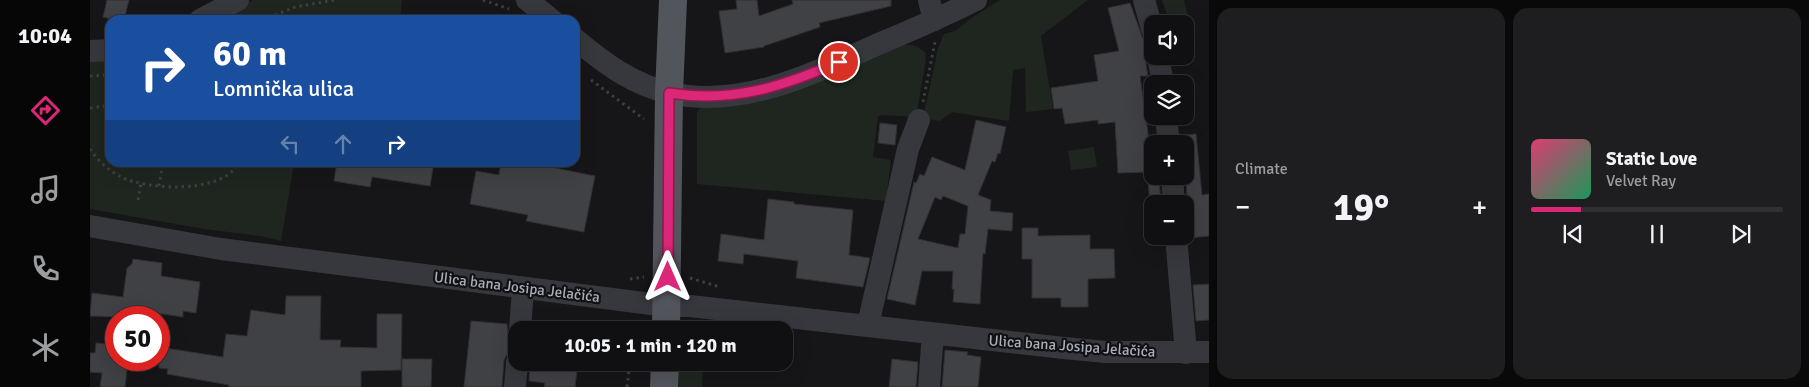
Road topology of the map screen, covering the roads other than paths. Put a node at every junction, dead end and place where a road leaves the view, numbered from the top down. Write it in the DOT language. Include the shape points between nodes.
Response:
graph roads {
  1 [pos="238,0"];
  2 [pos="673,0"];
  3 [pos="976,0"];
  4 [pos="1144,0"];
  5 [pos="519,6"];
  6 [pos="934,12"];
  7 [pos="210,15"];
  8 [pos="540,15"];
  9 [pos="1148,15"];
  10 [pos="580,43"];
  11 [pos="105,50"];
  12 [pos="90,51"];
  13 [pos="669,93"];
  14 [pos="919,120"];
  15 [pos="95,228"];
  16 [pos="1177,245"];
  17 [pos="523,288"];
  18 [pos="666,318"];
  19 [pos="521,321"];
  20 [pos="868,325"];
  21 [pos="935,334"];
  22 [pos="1209,352"];
  23 [pos="1186,353"];
  24 [pos="516,371"];
  25 [pos="665,371"];
  26 [pos="515,387"];
  27 [pos="664,387"];
  28 [pos="929,387"];
  1 -- 7 [label="street"];
  2 -- 13 [label="main road"];
  3 -- 6 [label="street"];
  4 -- 9 [label="street"];
  5 -- 8 [label="street"];
  6 -- 13 [label="street" via="823,69 758,91 713,97"];
  10 -- 13 [label="street" via="614,70"];
  11 -- 12 [label="street"];
  13 -- 18 [label="main road"];
  14 -- 20 [label="street" via="908,149"];
  15 -- 17 [label="street, Ulica bana Josipa Jelačića" via="221,249"];
  16 -- 23 [label="street"];
  17 -- 18 [label="street, Ulica bana Josipa Jelačića"];
  17 -- 19 [label="street"];
  18 -- 20 [label="street, Ulica bana Josipa Jelačića" via="690,306"];
  20 -- 21 [label="street, Ulica bana Josipa Jelačića"];
  21 -- 23 [label="street, Ulica bana Josipa Jelačića" via="1090,350"];
  21 -- 28 [label="street"];
  22 -- 23 [label="street, Ulica bana Josipa Jelačića"];
  24 -- 26 [label="street"];
  25 -- 27 [label="main road"];
}
